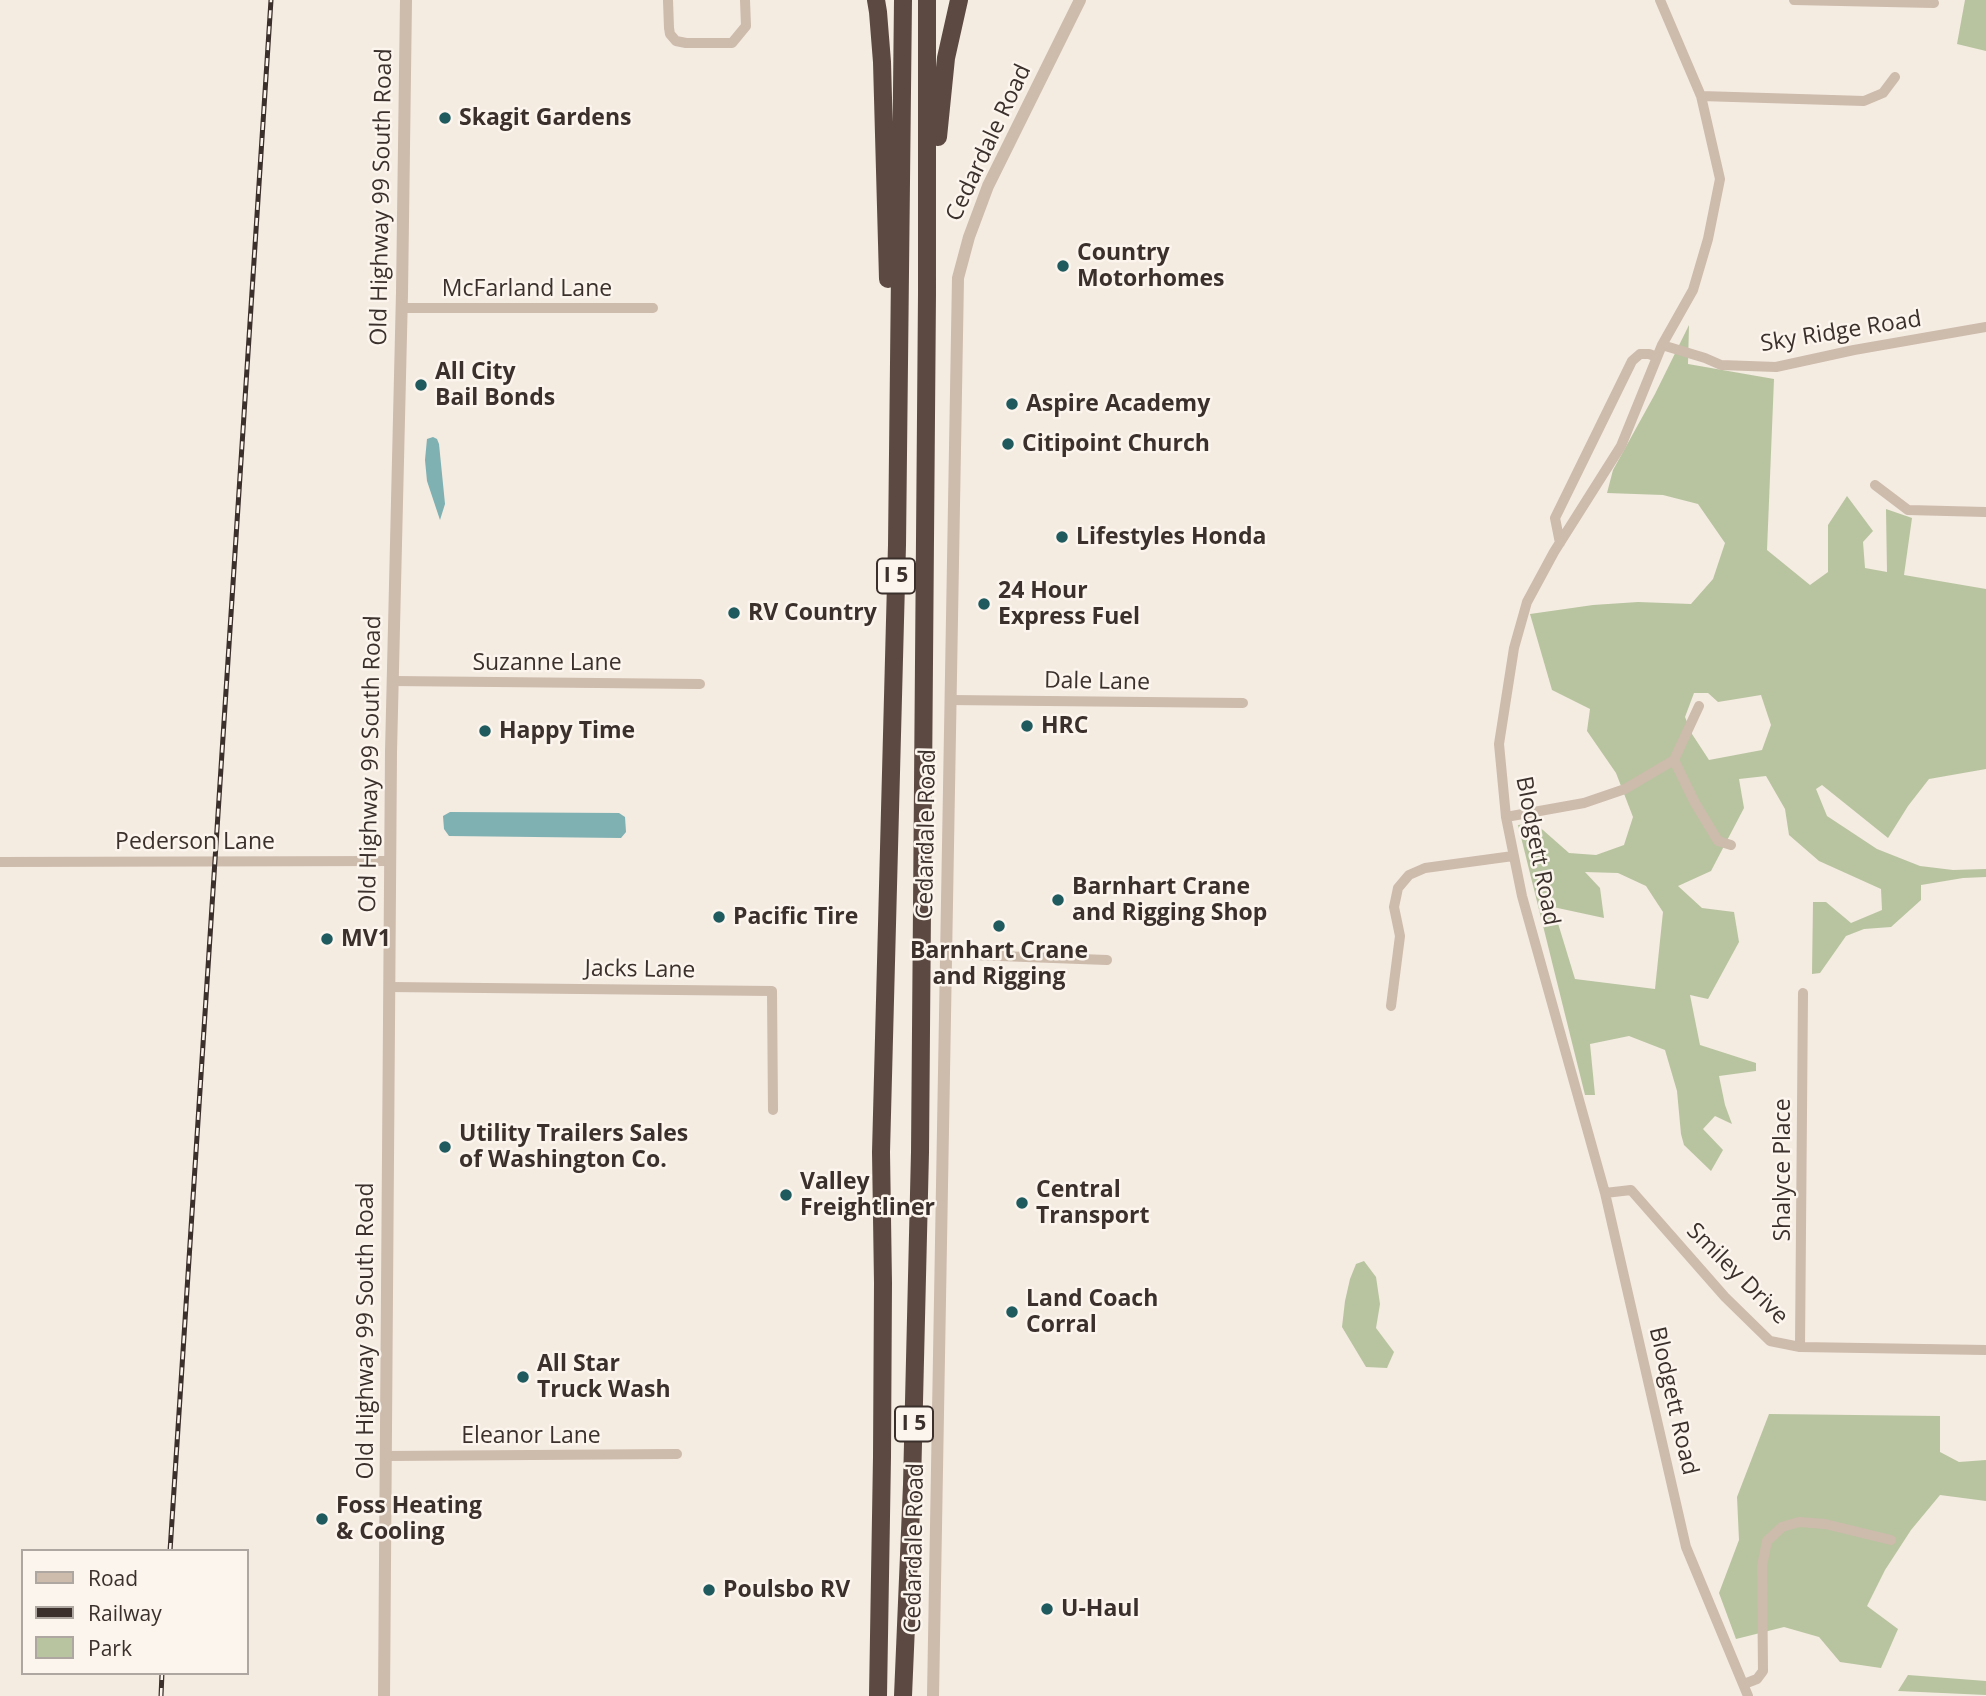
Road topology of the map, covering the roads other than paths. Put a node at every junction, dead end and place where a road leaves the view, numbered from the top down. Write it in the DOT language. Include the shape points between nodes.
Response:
graph roads {
  1 [pos="406,0"];
  2 [pos="668,0"];
  3 [pos="745,0"];
  4 [pos="876,0"];
  5 [pos="902,0"];
  6 [pos="927,0"];
  7 [pos="959,0"];
  8 [pos="1080,0"];
  9 [pos="1660,0"];
  10 [pos="1794,0"];
  11 [pos="1854,1"];
  12 [pos="1934,4"];
  13 [pos="1895,77"];
  14 [pos="1701,96"];
  15 [pos="927,295"];
  16 [pos="401,308"];
  17 [pos="653,308"];
  18 [pos="1986,327"];
  19 [pos="1662,345"];
  20 [pos="1657,357"];
  21 [pos="1875,485"];
  22 [pos="1986,512"];
  23 [pos="1560,543"];
  24 [pos="897,545"];
  25 [pos="393,681"];
  26 [pos="700,684"];
  27 [pos="950,700"];
  28 [pos="1243,703"];
  29 [pos="1699,706"];
  30 [pos="1674,760"];
  31 [pos="1506,817"];
  32 [pos="1731,845"];
  33 [pos="1513,856"];
  34 [pos="390,861"];
  35 [pos="0,862"];
  36 [pos="946,954"];
  37 [pos="1107,960"];
  38 [pos="389,987"];
  39 [pos="1802,993"];
  40 [pos="1391,1006"];
  41 [pos="773,1110"];
  42 [pos="1605,1193"];
  43 [pos="1801,1348"];
  44 [pos="1986,1350"];
  45 [pos="677,1454"];
  46 [pos="386,1456"];
  47 [pos="1891,1540"];
  48 [pos="1744,1684"];
  49 [pos="384,1696"];
  50 [pos="878,1696"];
  51 [pos="903,1696"];
  52 [pos="933,1696"];
  53 [pos="1748,1696"];
  1 -- 16 [label="street, Old Highway 99 South Road"];
  2 -- 3 [label="street" via="670,34 686,43 733,43 746,26"];
  4 -- 24 [label="highway" via="883,62 890,453"];
  5 -- 24 [label="highway, I 5"];
  6 -- 15 [label="highway, I 5"];
  7 -- 15 [label="highway" via="943,82"];
  8 -- 27 [label="street, Cedardale Road" via="988,186 958,278"];
  9 -- 14 [label="street, Blodgett Road"];
  10 -- 11 [label="street"];
  11 -- 12 [label="street"];
  13 -- 14 [label="street" via="1883,93 1864,101"];
  14 -- 19 [label="street, Blodgett Road" via="1720,179 1700,271"];
  15 -- 51 [label="highway, I 5" via="920,1152"];
  16 -- 17 [label="street, McFarland Lane"];
  16 -- 25 [label="street, Old Highway 99 South Road"];
  18 -- 19 [label="street, Sky Ridge Road" via="1776,367 1721,365"];
  19 -- 20 [label="street, Blodgett Road"];
  20 -- 23 [label="street, Blodgett Road" via="1622,446"];
  20 -- 23 [label="street" via="1640,354 1632,361 1555,518"];
  21 -- 22 [label="street" via="1908,510"];
  23 -- 31 [label="street, Blodgett Road" via="1527,602 1514,648 1499,744"];
  24 -- 50 [label="highway, I 5" via="881,1152"];
  25 -- 26 [label="street, Suzanne Lane"];
  25 -- 34 [label="street, Old Highway 99 South Road"];
  27 -- 28 [label="street, Dale Lane"];
  27 -- 36 [label="street, Cedardale Road"];
  29 -- 30 [label="street"];
  30 -- 31 [label="street" via="1625,789 1584,803"];
  30 -- 32 [label="street" via="1718,841"];
  31 -- 33 [label="street, Blodgett Road"];
  33 -- 40 [label="street" via="1425,868 1409,875 1398,888 1394,907 1400,936"];
  33 -- 42 [label="street, Blodgett Road"];
  34 -- 35 [label="street, Pederson Lane"];
  34 -- 38 [label="street, Old Highway 99 South Road"];
  36 -- 37 [label="street"];
  36 -- 52 [label="street, Cedardale Road"];
  38 -- 41 [label="street, Jacks Lane" via="772,991"];
  38 -- 46 [label="street, Old Highway 99 South Road"];
  39 -- 43 [label="street, Shalyce Place"];
  42 -- 43 [label="street, Smiley Drive" via="1631,1190 1770,1341"];
  42 -- 48 [label="street, Blodgett Road" via="1686,1547"];
  43 -- 44 [label="street, Smiley Drive"];
  45 -- 46 [label="street, Eleanor Lane"];
  46 -- 49 [label="street, Old Highway 99 South Road"];
  47 -- 48 [label="street" via="1799,1522 1782,1527 1767,1541 1762,1566 1763,1671"];
  48 -- 53 [label="street, Blodgett Road"];
}
